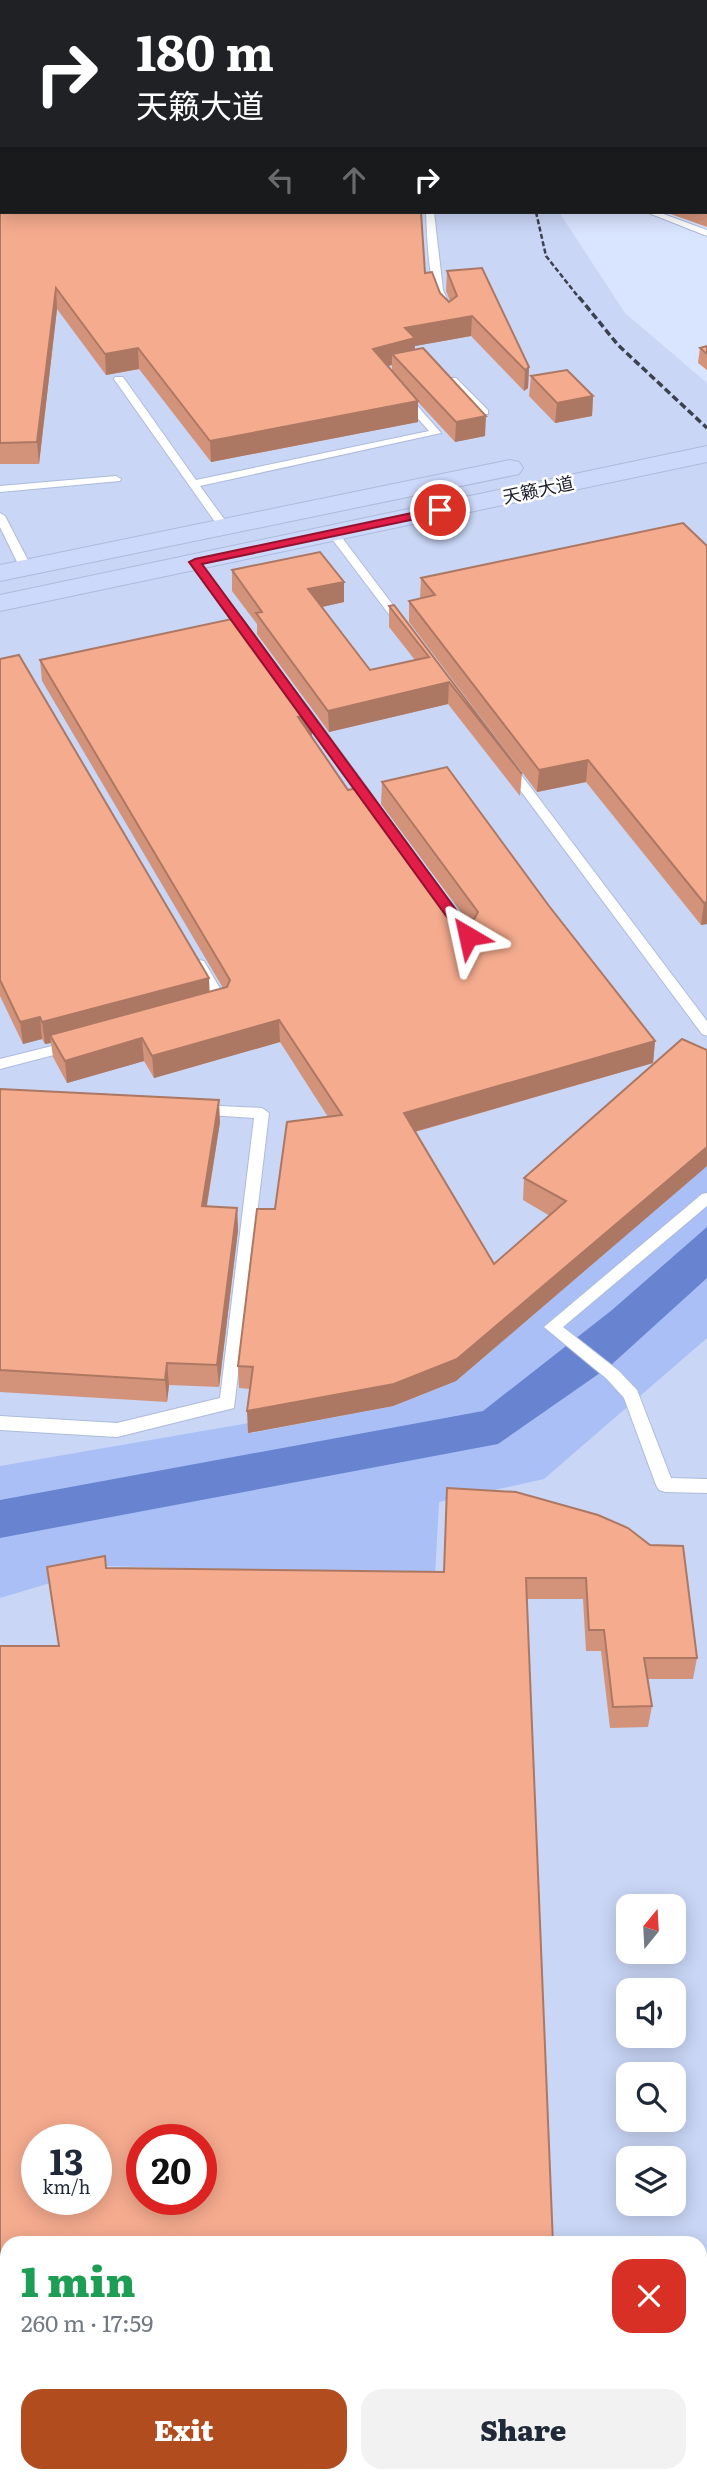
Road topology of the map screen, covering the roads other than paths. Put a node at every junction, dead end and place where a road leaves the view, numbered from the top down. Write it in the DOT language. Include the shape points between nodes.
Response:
graph roads {
  1 [pos="430,214"];
  2 [pos="655,214"];
  3 [pos="707,233"];
  4 [pos="449,317"];
  5 [pos="441,369"];
  6 [pos="119,379"];
  7 [pos="399,391"];
  8 [pos="484,412"];
  9 [pos="707,454"];
  10 [pos="533,464"];
  11 [pos="116,479"];
  12 [pos="194,484"];
  13 [pos="0,489"];
  14 [pos="0,516"];
  15 [pos="224,527"];
  16 [pos="333,533"];
  17 [pos="195,562"];
  18 [pos="26,568"];
  19 [pos="0,573"];
  20 [pos="0,603"];
  21 [pos="408,632"];
  22 [pos="259,650"];
  23 [pos="291,694"];
  24 [pos="499,753"];
  25 [pos="379,815"];
  26 [pos="195,958"];
  27 [pos="209,1008"];
  28 [pos="707,1031"];
  29 [pos="80,1043"];
  30 [pos="1,1063"];
  31 [pos="179,1109"];
  32 [pos="707,1198"];
  33 [pos="0,1423"];
  34 [pos="707,1486"];
  1 -- 4 [label="lane" via="438,290"];
  2 -- 3 [label="lane"];
  5 -- 8 [label="lane"];
  6 -- 12 [label="lane"];
  7 -- 12 [label="lane" via="436,433"];
  9 -- 16 [label="main road, 天籁大道"];
  10 -- 15 [label="main road, 天籁大道"];
  11 -- 13 [label="lane"];
  12 -- 15 [label="lane"];
  14 -- 18 [label="lane"];
  15 -- 18 [label="main road, 天籁大道"];
  16 -- 17 [label="main road, 天籁大道"];
  16 -- 21 [label="lane"];
  17 -- 20 [label="main road, 天籁大道"];
  17 -- 22 [label="lane"];
  18 -- 19 [label="main road, 天籁大道"];
  23 -- 25 [label="lane"];
  24 -- 28 [label="lane"];
  26 -- 27 [label="lane" via="222,1004"];
  29 -- 30 [label="lane"];
  31 -- 33 [label="lane" via="262,1113 228,1403 117,1430"];
  32 -- 34 [label="lane" via="552,1327 631,1395 665,1485"];
}
